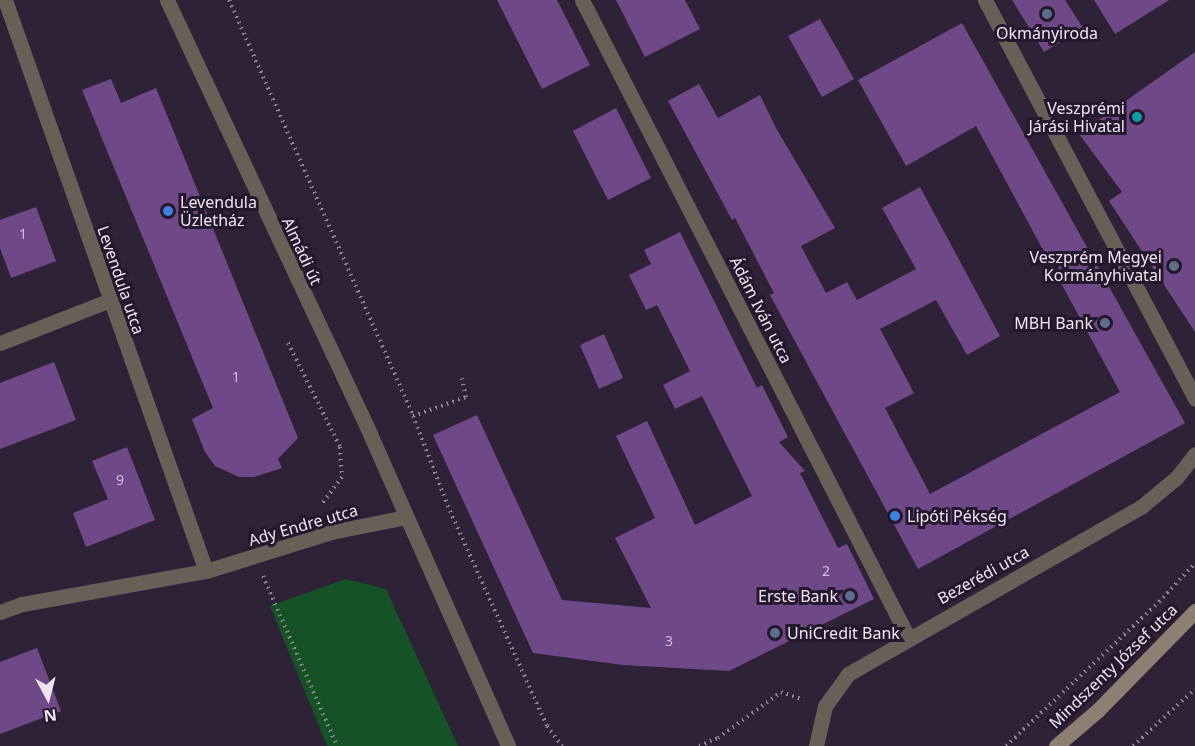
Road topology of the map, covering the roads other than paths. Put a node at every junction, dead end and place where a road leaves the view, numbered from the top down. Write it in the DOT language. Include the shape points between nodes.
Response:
graph roads {
  1 [pos="5,0"];
  2 [pos="167,0"];
  3 [pos="582,0"];
  4 [pos="985,0"];
  5 [pos="108,301"];
  6 [pos="0,343"];
  7 [pos="1195,399"];
  8 [pos="1195,454"];
  9 [pos="406,517"];
  10 [pos="206,571"];
  11 [pos="1195,611"];
  12 [pos="0,612"];
  13 [pos="908,637"];
  14 [pos="508,746"];
  15 [pos="816,746"];
  16 [pos="1056,746"];
  1 -- 5 [label="street, Levendula utca"];
  2 -- 9 [label="street, Almádi út"];
  3 -- 13 [label="street, Ádám Iván utca"];
  4 -- 7 [label="street"];
  5 -- 6 [label="street"];
  5 -- 10 [label="street, Levendula utca"];
  8 -- 13 [label="street, Bezerédi utca" via="1178,477 1141,507"];
  9 -- 10 [label="street, Ady Endre utca" via="331,532"];
  9 -- 14 [label="street"];
  10 -- 12 [label="street, Ady Endre utca" via="22,604"];
  11 -- 16 [label="main road, Mindszenty József utca" via="1098,710"];
  13 -- 15 [label="street, Bezerédi utca" via="848,674 825,706"];
}
